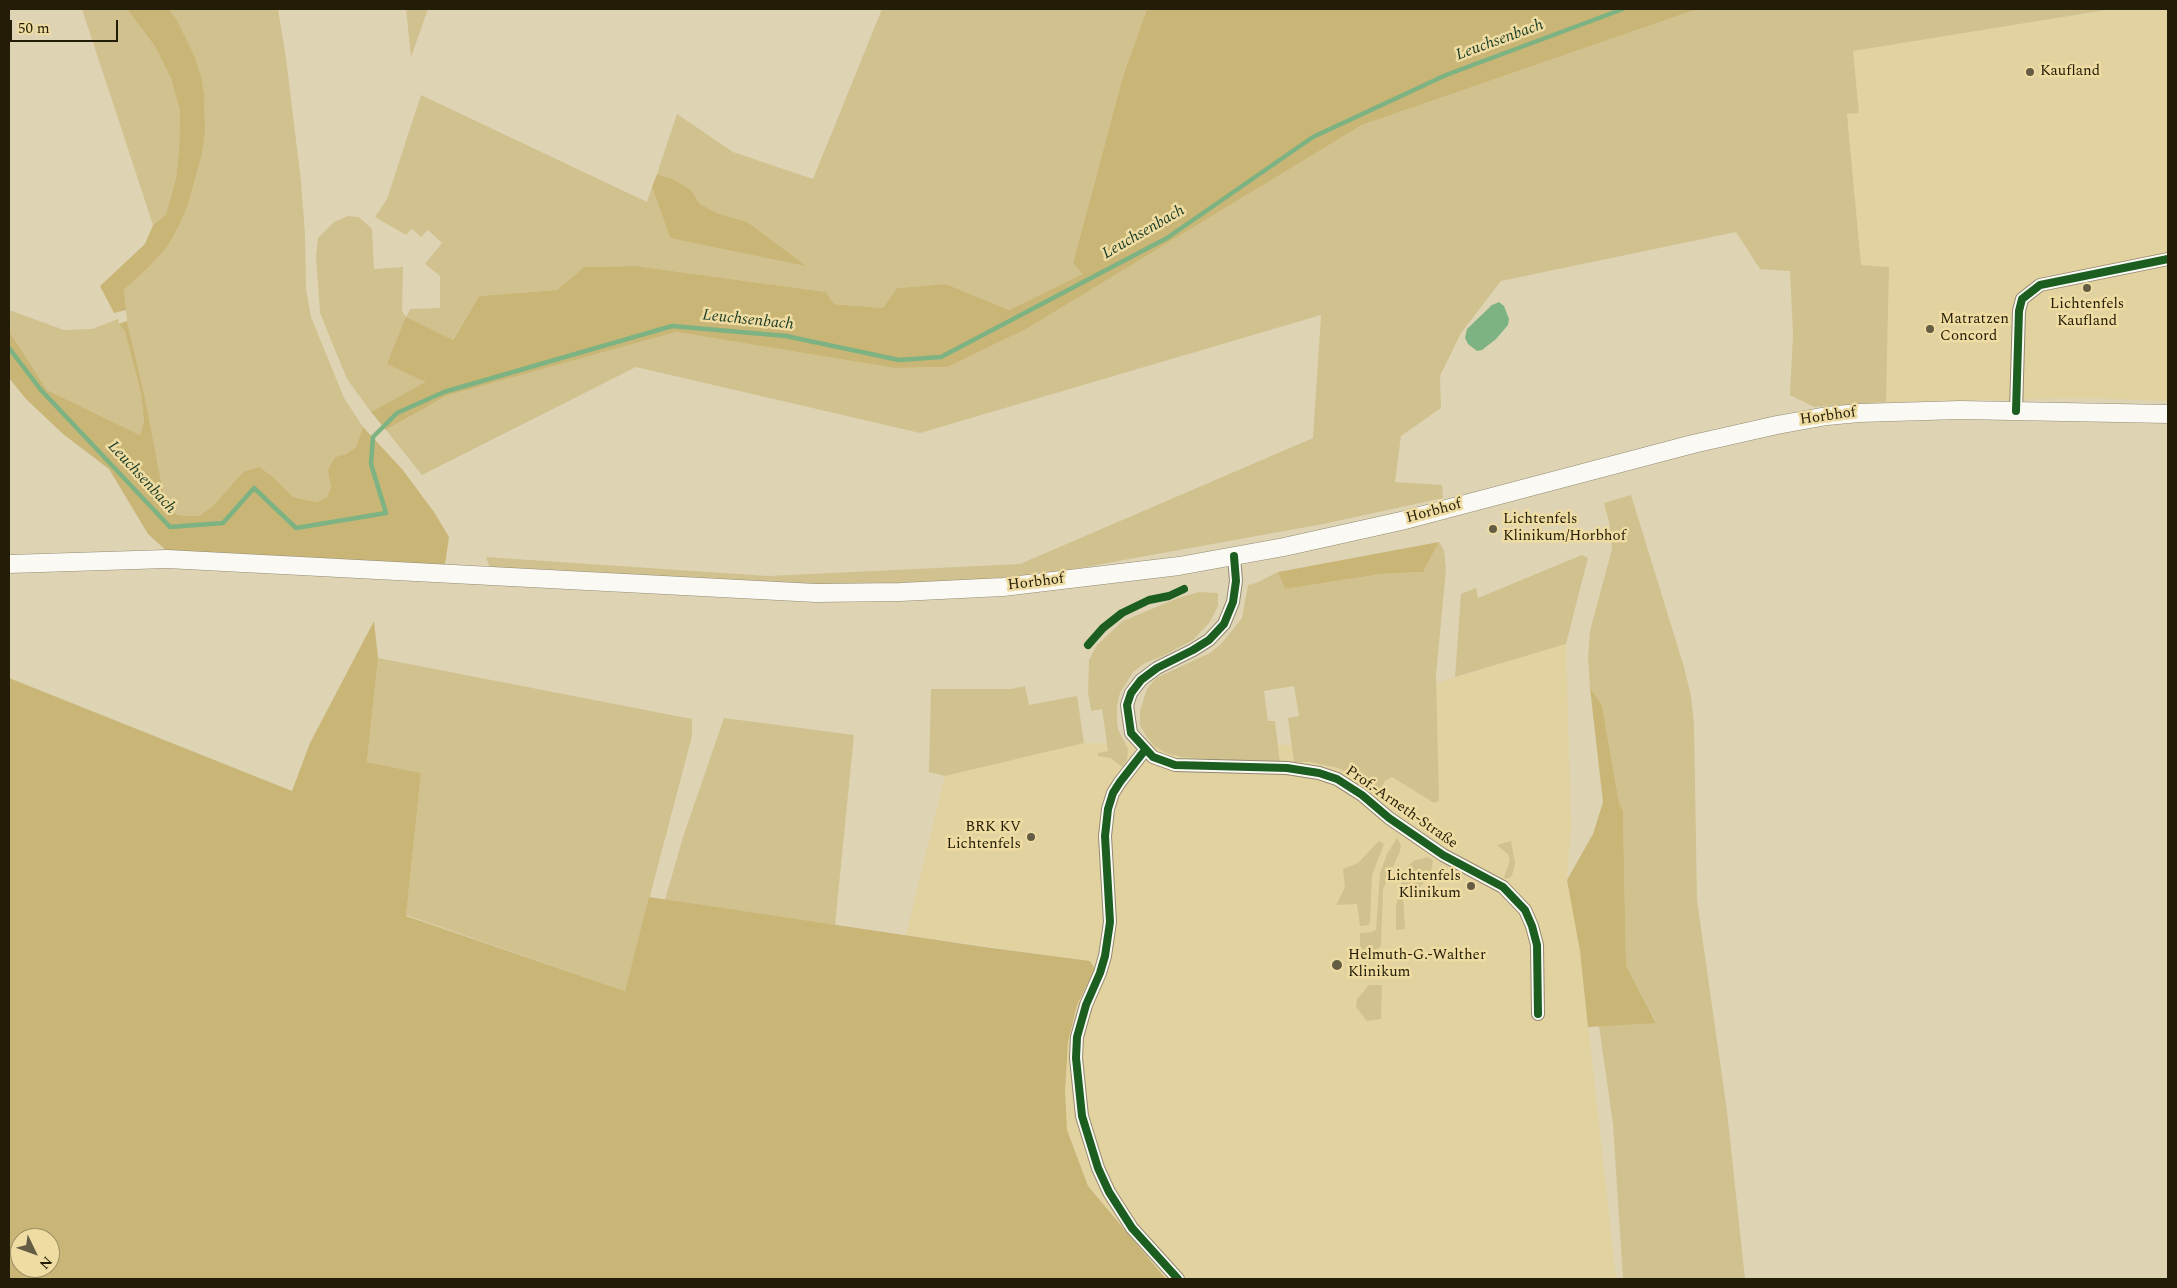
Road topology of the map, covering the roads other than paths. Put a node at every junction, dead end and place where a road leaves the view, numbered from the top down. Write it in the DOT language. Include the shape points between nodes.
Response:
graph roads {
  1 [pos="2168,259"];
  2 [pos="2016,412"];
  3 [pos="2168,414"];
  4 [pos="1234,556"];
  5 [pos="9,564"];
  6 [pos="1145,750"];
  7 [pos="1538,1014"];
  8 [pos="1178,1279"];
  1 -- 2 [label="street" via="2040,285 2022,299"];
  2 -- 3 [label="main road, Horbhof"];
  2 -- 4 [label="main road, Horbhof" via="1859,413 1777,425 1401,520"];
  4 -- 5 [label="main road, Horbhof" via="1179,566 1002,587 816,593 167,559"];
  4 -- 6 [label="street, Prof.-Arneth-Straße" via="1236,581 1233,602 1224,624 1209,640 1157,668 1131,693 1127,705 1129,724"];
  6 -- 7 [label="street, Prof.-Arneth-Straße" via="1163,762 1175,765 1287,768 1337,779 1443,855 1503,887 1525,910 1537,944"];
  6 -- 8 [label="street" via="1113,793 1108,809 1105,836 1110,922 1105,956 1077,1037 1076,1058 1082,1116 1109,1192 1132,1228"];
}
